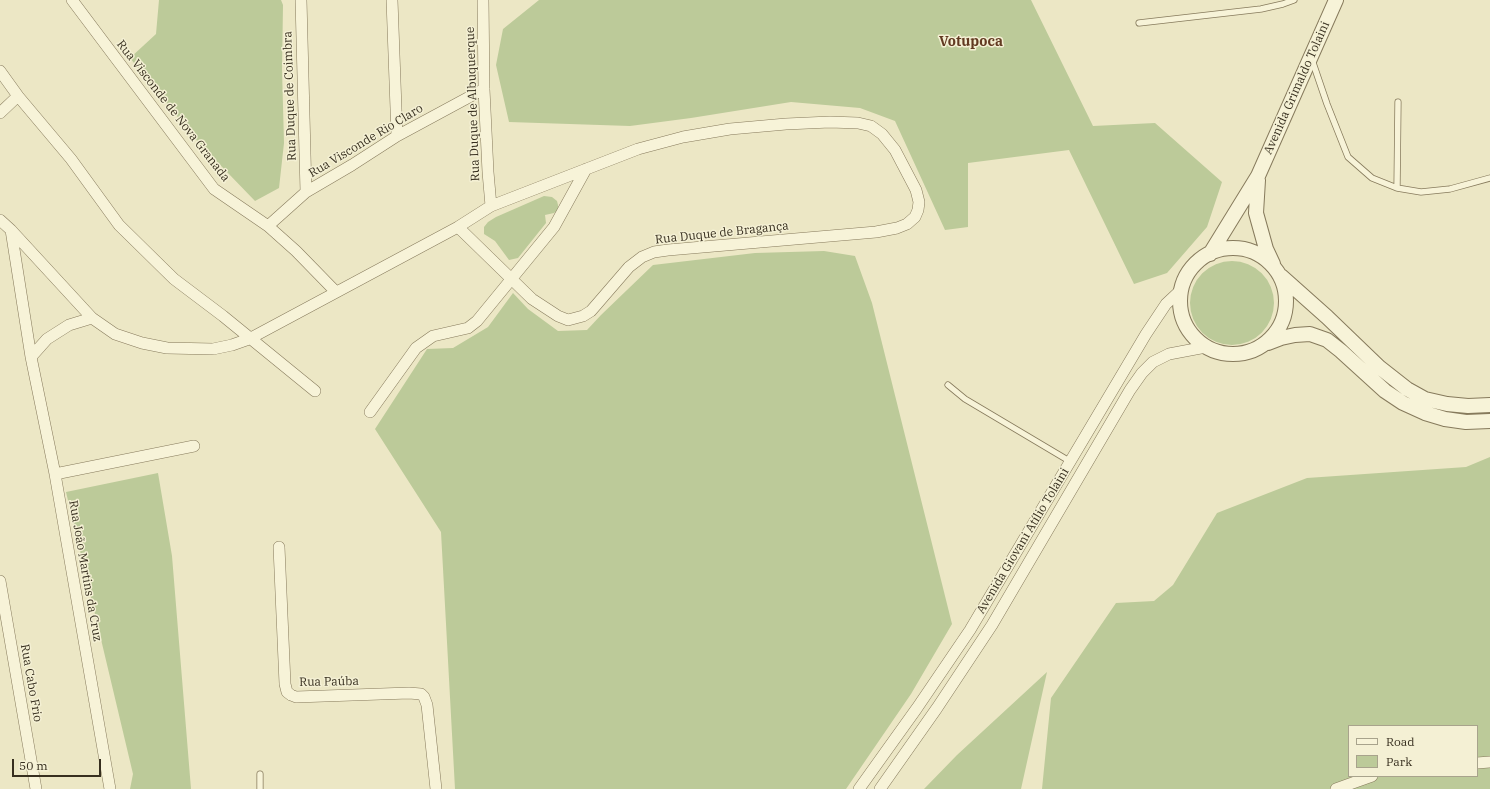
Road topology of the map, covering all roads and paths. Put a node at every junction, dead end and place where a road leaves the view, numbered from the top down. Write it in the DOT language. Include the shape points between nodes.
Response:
graph roads {
  1 [pos="72,0"];
  2 [pos="301,0"];
  3 [pos="392,0"];
  4 [pos="483,0"];
  5 [pos="1294,0"];
  6 [pos="1336,0"];
  7 [pos="1139,23"];
  8 [pos="1311,58"];
  9 [pos="0,71"];
  10 [pos="484,89"];
  11 [pos="18,96"];
  12 [pos="1398,102"];
  13 [pos="0,113"];
  14 [pos="397,136"];
  15 [pos="586,169"];
  16 [pos="1258,176"];
  17 [pos="1490,178"];
  18 [pos="1398,188"];
  19 [pos="306,192"];
  20 [pos="491,206"];
  21 [pos="0,220"];
  22 [pos="268,226"];
  23 [pos="458,227"];
  24 [pos="11,230"];
  25 [pos="1210,254"];
  26 [pos="1276,270"];
  27 [pos="512,278"];
  28 [pos="1182,290"];
  29 [pos="336,292"];
  30 [pos="92,318"];
  31 [pos="250,339"];
  32 [pos="1264,345"];
  33 [pos="1206,347"];
  34 [pos="31,357"];
  35 [pos="948,385"];
  36 [pos="315,391"];
  37 [pos="1490,405"];
  38 [pos="370,412"];
  39 [pos="1490,421"];
  40 [pos="194,446"];
  41 [pos="1071,462"];
  42 [pos="54,474"];
  43 [pos="279,547"];
  44 [pos="0,581"];
  45 [pos="1490,762"];
  46 [pos="1478,763"];
  47 [pos="260,774"];
  48 [pos="1369,777"];
  49 [pos="36,789"];
  50 [pos="110,789"];
  51 [pos="260,789"];
  52 [pos="436,789"];
  53 [pos="859,789"];
  54 [pos="880,789"];
  55 [pos="1336,789"];
  1 -- 22 [label="street, Rua Visconde de Nova Granada" via="214,188"];
  2 -- 19 [label="street, Rua Duque de Coimbra"];
  3 -- 14 [label="street"];
  4 -- 10 [label="street, Rua Duque de Albuquerque"];
  5 -- 7 [label="lane" via="1261,9"];
  6 -- 8 [label="street, Avenida Grimaldo Tolaini"];
  8 -- 16 [label="street, Avenida Grimaldo Tolaini"];
  8 -- 18 [label="lane" via="1348,157 1372,178"];
  9 -- 11 [label="street"];
  10 -- 14 [label="street, Rua Visconde Rio Claro"];
  10 -- 20 [label="street, Rua Duque de Albuquerque"];
  11 -- 13 [label="street"];
  11 -- 31 [label="street" via="71,159 120,224 174,279"];
  12 -- 18 [label="lane"];
  14 -- 19 [label="street, Rua Visconde Rio Claro"];
  15 -- 20 [label="street"];
  15 -- 27 [label="street" via="554,227"];
  15 -- 27 [label="street, Rua Duque de Bragança" via="638,149 683,137 730,129 786,124 858,123 871,126 882,134 895,150 916,190 919,202 918,210 907,224 876,232 654,252 629,267 591,311 576,319 568,320 558,316 532,299"];
  16 -- 25 [label="street, Avenida Grimaldo Tolaini"];
  16 -- 26 [label="street, Avenida Grimaldo Tolaini" via="1256,213 1264,243"];
  17 -- 18 [label="lane" via="1450,189 1421,192"];
  19 -- 22 [label="street, Rua Visconde Rio Claro"];
  20 -- 23 [label="street"];
  21 -- 24 [label="street"];
  22 -- 29 [label="street, Rua Visconde de Nova Granada"];
  23 -- 27 [label="street, Rua Duque de Bragança"];
  23 -- 29 [label="street"];
  24 -- 30 [label="street"];
  24 -- 34 [label="street, Rua João Martins da Cruz"];
  25 -- 26 [label="street" via="1223,249 1251,251 1263,257"];
  25 -- 28 [label="street" via="1192,269 1185,279"];
  26 -- 32 [label="street" via="1284,285 1286,311 1275,335"];
  26 -- 37 [label="street" via="1379,367 1407,389 1425,399 1447,404"];
  27 -- 38 [label="street" via="477,321 468,328 433,336 416,348"];
  28 -- 33 [label="street" via="1180,306 1184,323 1193,336"];
  28 -- 41 [label="street, Avenida Giovani Atílio Tolaini" via="1166,304 1146,334"];
  29 -- 31 [label="street"];
  30 -- 31 [label="street" via="114,334 142,344 167,348 213,349"];
  30 -- 34 [label="street" via="68,325 47,339"];
  31 -- 36 [label="street"];
  32 -- 33 [label="street" via="1250,352 1235,354 1220,353"];
  32 -- 39 [label="street" via="1281,338 1310,334 1327,340 1385,391 1403,403 1445,419 1466,422"];
  33 -- 54 [label="street, Avenida Giovani Atílio Tolaini" via="1169,354 1153,362 1142,373 992,625"];
  34 -- 42 [label="street, Rua João Martins da Cruz"];
  35 -- 41 [label="lane" via="965,399"];
  40 -- 42 [label="street"];
  41 -- 53 [label="street, Avenida Giovani Atílio Tolaini" via="970,630"];
  42 -- 50 [label="street, Rua João Martins da Cruz"];
  43 -- 52 [label="street, Rua Paúba" via="287,692 296,697 421,694 427,705"];
  44 -- 49 [label="street, Rua Cabo Frio"];
  45 -- 46 [label="street"];
  47 -- 51 [label="lane"];
  48 -- 55 [label="street"];
}
